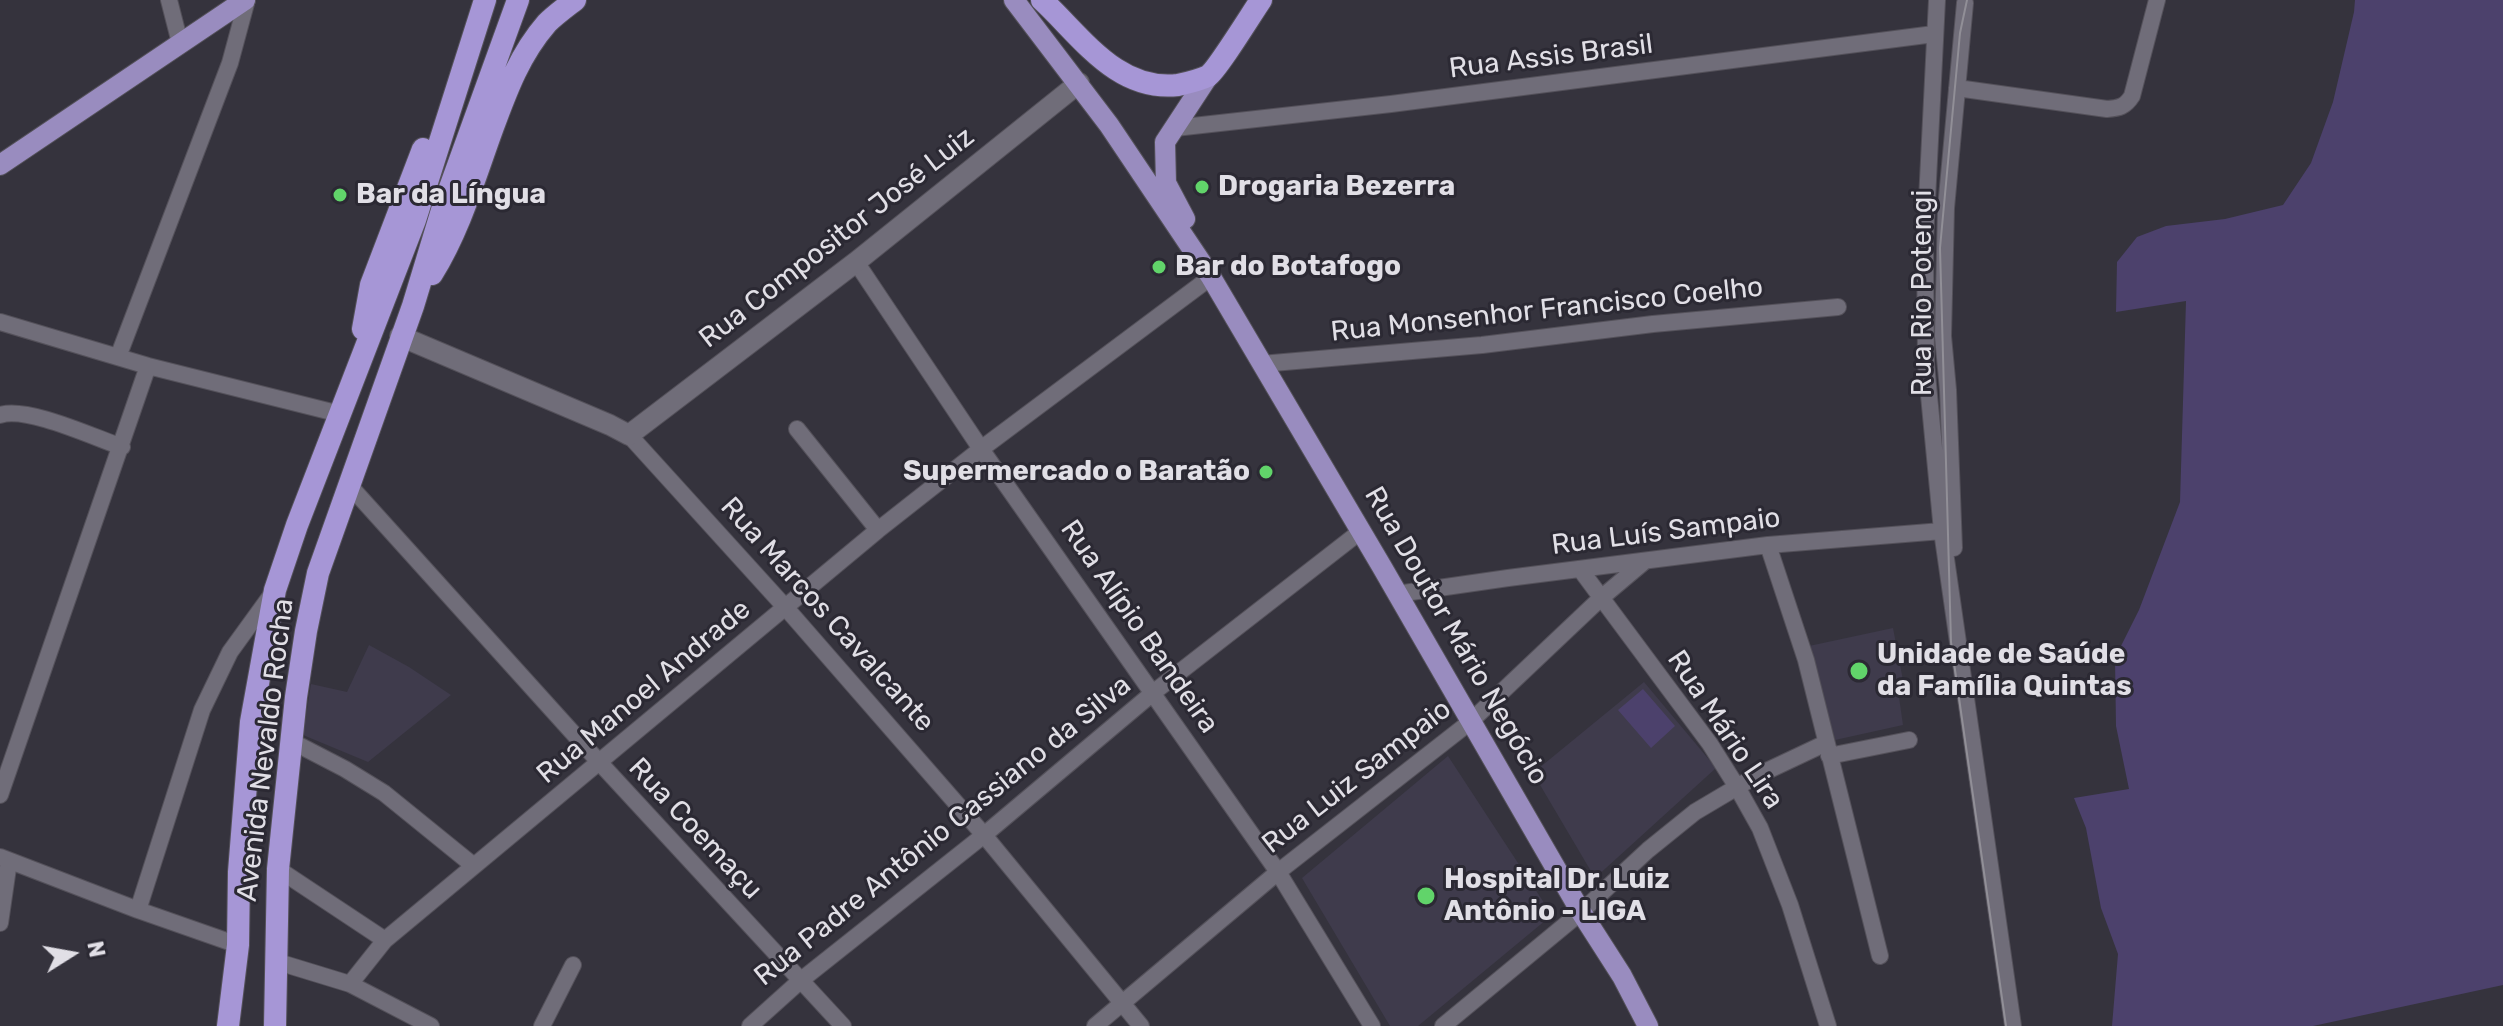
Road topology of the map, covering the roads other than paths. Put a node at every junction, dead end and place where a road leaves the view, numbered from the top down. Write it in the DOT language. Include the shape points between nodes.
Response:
graph roads {
  1 [pos="169,0"];
  2 [pos="246,0"];
  3 [pos="474,0"];
  4 [pos="485,0"];
  5 [pos="518,0"];
  6 [pos="575,0"];
  7 [pos="1014,0"];
  8 [pos="1042,0"];
  9 [pos="1261,0"];
  10 [pos="1937,0"];
  11 [pos="2157,0"];
  12 [pos="1966,2"];
  13 [pos="1934,34"];
  14 [pos="180,43"];
  15 [pos="1209,75"];
  16 [pos="1079,83"];
  17 [pos="1957,88"];
  18 [pos="1175,128"];
  19 [pos="0,165"];
  20 [pos="856,262"];
  21 [pos="1211,277"];
  22 [pos="413,306"];
  23 [pos="1838,307"];
  24 [pos="0,322"];
  25 [pos="400,336"];
  26 [pos="118,357"];
  27 [pos="1261,364"];
  28 [pos="148,366"];
  29 [pos="359,366"];
  30 [pos="340,414"];
  31 [pos="0,415"];
  32 [pos="797,429"];
  33 [pos="629,435"];
  34 [pos="122,447"];
  35 [pos="981,449"];
  36 [pos="350,486"];
  37 [pos="878,530"];
  38 [pos="1361,531"];
  39 [pos="1942,531"];
  40 [pos="1768,545"];
  41 [pos="1645,561"];
  42 [pos="1580,569"];
  43 [pos="1949,583"];
  44 [pos="275,590"];
  45 [pos="1397,594"];
  46 [pos="1601,598"];
  47 [pos="786,608"];
  48 [pos="1154,692"];
  49 [pos="1470,722"];
  50 [pos="1909,740"];
  51 [pos="291,741"];
  52 [pos="1828,750"];
  53 [pos="600,763"];
  54 [pos="1737,787"];
  55 [pos="0,795"];
  56 [pos="984,835"];
  57 [pos="4,859"];
  58 [pos="474,866"];
  59 [pos="278,869"];
  60 [pos="1278,872"];
  61 [pos="138,910"];
  62 [pos="1581,912"];
  63 [pos="0,923"];
  64 [pos="385,940"];
  65 [pos="238,945"];
  66 [pos="1880,956"];
  67 [pos="278,962"];
  68 [pos="573,965"];
  69 [pos="800,981"];
  70 [pos="350,984"];
  71 [pos="1122,1003"];
  72 [pos="228,1026"];
  73 [pos="275,1026"];
  74 [pos="431,1026"];
  75 [pos="542,1026"];
  76 [pos="750,1026"];
  77 [pos="843,1026"];
  78 [pos="1095,1026"];
  79 [pos="1141,1026"];
  80 [pos="1372,1026"];
  81 [pos="1443,1026"];
  82 [pos="1648,1026"];
  83 [pos="1828,1026"];
  84 [pos="2013,1026"];
  1 -- 14 [label="street"];
  2 -- 14 [label="main road"];
  2 -- 26 [label="street" via="230,63"];
  3 -- 29 [label="highway" via="371,285"];
  4 -- 29 [label="highway, Avenida Nevaldo Rocha" via="415,220"];
  5 -- 22 [label="highway"];
  6 -- 22 [label="highway" via="548,21 511,78 467,201"];
  7 -- 16 [label="main road, Rua Doutor Mário Negócio"];
  8 -- 15 [label="highway" via="1091,49 1130,78 1157,87"];
  9 -- 15 [label="highway"];
  10 -- 13 [label="street, Rua Rio Potengi"];
  11 -- 17 [label="street" via="2132,96 2118,108"];
  12 -- 13 [label="street, Rua Rio Potengi" via="1945,17"];
  12 -- 17 [label="street, Rua Rio Potengi"];
  13 -- 18 [label="street, Rua Assis Brasil"];
  13 -- 39 [label="street, Rua Rio Potengi" via="1925,318"];
  14 -- 19 [label="main road"];
  15 -- 18 [label="main road, Rua Doutor Mário Negócio"];
  16 -- 20 [label="street, Rua Compositor José Luiz"];
  16 -- 21 [label="main road, Rua Doutor Mário Negócio"];
  17 -- 43 [label="street, Rua Rio Potengi" via="1946,208 1943,336 1954,554"];
  18 -- 21 [label="main road, Rua Doutor Mário Negócio" via="1165,142 1166,183"];
  20 -- 33 [label="street, Rua Compositor José Luiz"];
  20 -- 35 [label="street, Rua Alípio Bandeira"];
  21 -- 27 [label="main road, Rua Doutor Mário Negócio"];
  21 -- 35 [label="street, Rua Manoel Andrade"];
  22 -- 25 [label="highway, Avenida Nevaldo Rocha"];
  23 -- 27 [label="street, Rua Monsenhor Francisco Coelho"];
  24 -- 26 [label="street"];
  25 -- 33 [label="street, Rua Marcos Cavalcante"];
  25 -- 36 [label="highway, Avenida Nevaldo Rocha"];
  26 -- 28 [label="street"];
  27 -- 38 [label="main road, Rua Doutor Mário Negócio"];
  28 -- 30 [label="street"];
  28 -- 34 [label="street"];
  29 -- 30 [label="highway, Avenida Nevaldo Rocha"];
  30 -- 44 [label="highway, Avenida Nevaldo Rocha"];
  31 -- 34 [label="street" via="31,415"];
  32 -- 37 [label="street"];
  33 -- 47 [label="street, Rua Marcos Cavalcante"];
  34 -- 55 [label="street"];
  35 -- 37 [label="street, Rua Manoel Andrade"];
  35 -- 48 [label="street, Rua Alípio Bandeira"];
  36 -- 51 [label="highway, Avenida Nevaldo Rocha" via="318,573"];
  36 -- 53 [label="street, Rua Coemaçu"];
  37 -- 47 [label="street, Rua Manoel Andrade"];
  38 -- 45 [label="main road, Rua Doutor Mário Negócio"];
  38 -- 48 [label="street, Rua Padre Antônio Cassiano da Silva"];
  39 -- 40 [label="street, Rua Luís Sampaio"];
  39 -- 43 [label="street, Rua Rio Potengi"];
  40 -- 41 [label="street, Rua Luís Sampaio"];
  40 -- 52 [label="street" via="1806,660"];
  41 -- 42 [label="street, Rua Luís Sampaio"];
  41 -- 46 [label="street, Rua Luiz Sampaio"];
  42 -- 45 [label="street, Rua Luís Sampaio"];
  42 -- 46 [label="street, Rua Mário Lira"];
  43 -- 84 [label="street, Rua Rio Potengi"];
  44 -- 61 [label="street, Avenida Nevaldo Rocha" via="230,652 202,710"];
  44 -- 65 [label="highway, Avenida Nevaldo Rocha" via="251,722"];
  45 -- 49 [label="main road, Rua Doutor Mário Negócio"];
  46 -- 49 [label="street, Rua Luiz Sampaio"];
  46 -- 54 [label="street, Rua Mário Lira"];
  47 -- 53 [label="street, Rua Manoel Andrade"];
  47 -- 56 [label="street, Rua Marcos Cavalcante"];
  48 -- 56 [label="street, Rua Padre Antônio Cassiano da Silva"];
  48 -- 60 [label="street, Rua Alípio Bandeira"];
  49 -- 60 [label="street, Rua Luiz Sampaio"];
  49 -- 62 [label="main road, Rua Doutor Mário Negócio"];
  50 -- 52 [label="street"];
  51 -- 58 [label="street" via="384,793"];
  51 -- 59 [label="highway, Avenida Nevaldo Rocha"];
  52 -- 54 [label="street"];
  52 -- 66 [label="street"];
  53 -- 58 [label="street, Rua Manoel Andrade"];
  53 -- 69 [label="street, Rua Coemaçu"];
  54 -- 62 [label="street" via="1670,831"];
  54 -- 83 [label="street, Rua Mário Lira" via="1776,867"];
  56 -- 69 [label="street, Rua Padre Antônio Cassiano da Silva"];
  56 -- 71 [label="street, Rua Marcos Cavalcante"];
  57 -- 61 [label="street"];
  57 -- 63 [label="street"];
  58 -- 64 [label="street, Rua Manoel Andrade"];
  59 -- 64 [label="street"];
  59 -- 67 [label="highway, Avenida Nevaldo Rocha"];
  60 -- 71 [label="street, Rua Luiz Sampaio"];
  60 -- 80 [label="street, Rua Alípio Bandeira"];
  61 -- 65 [label="street"];
  62 -- 81 [label="street"];
  62 -- 82 [label="main road, Rua Doutor Mário Negócio"];
  64 -- 70 [label="street, Rua Manoel Andrade"];
  65 -- 72 [label="highway, Avenida Nevaldo Rocha"];
  67 -- 70 [label="street"];
  67 -- 73 [label="highway, Avenida Nevaldo Rocha"];
  68 -- 75 [label="street"];
  69 -- 76 [label="street, Rua Padre Antônio Cassiano da Silva"];
  69 -- 77 [label="street, Rua Coemaçu"];
  70 -- 74 [label="street"];
  71 -- 78 [label="street, Rua Luiz Sampaio"];
  71 -- 79 [label="street, Rua Marcos Cavalcante"];
}
